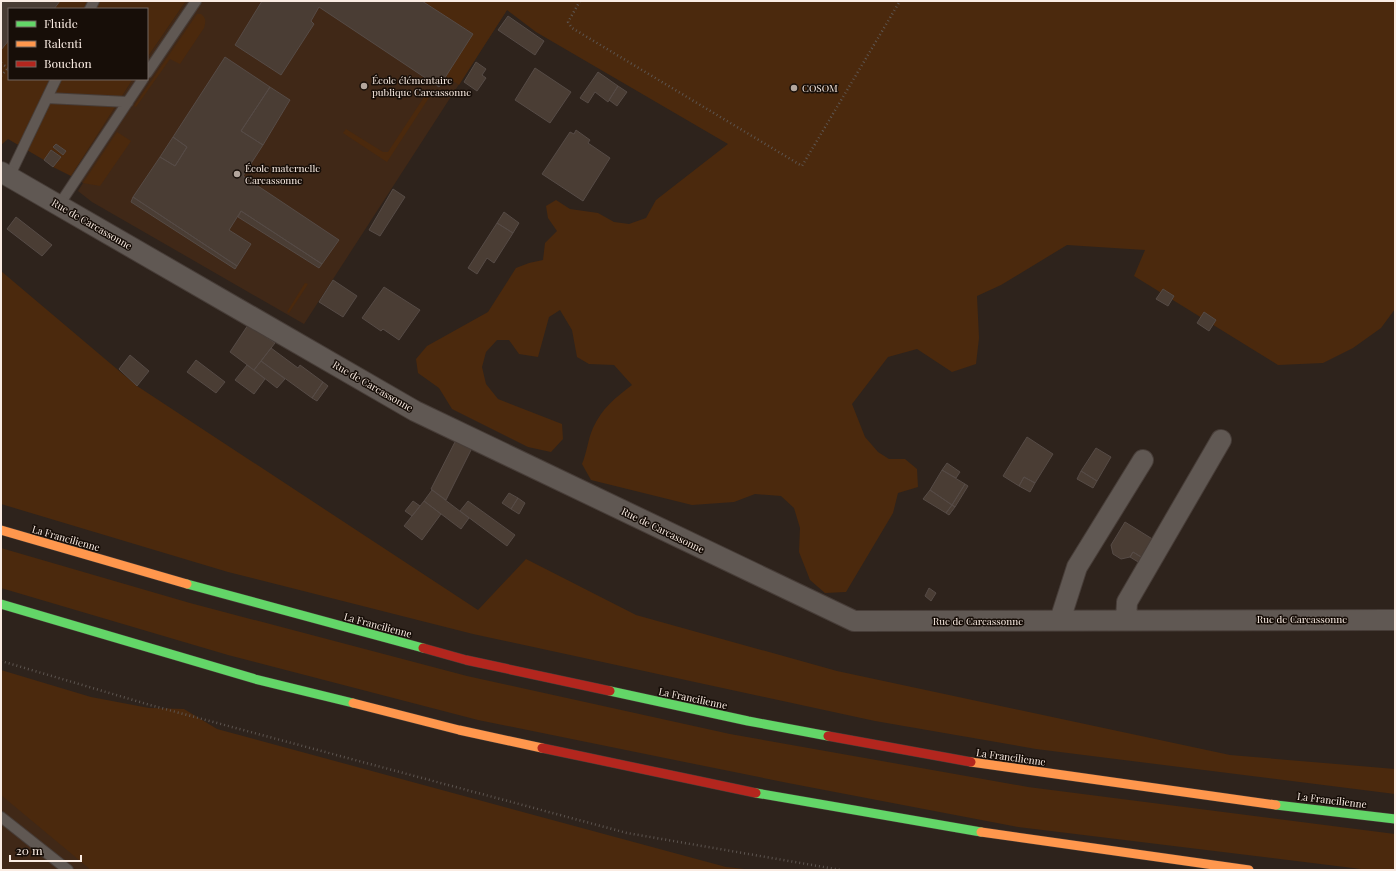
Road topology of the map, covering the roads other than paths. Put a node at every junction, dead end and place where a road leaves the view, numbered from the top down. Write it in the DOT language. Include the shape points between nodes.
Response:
graph roads {
  1 [pos="196,1"];
  2 [pos="148,72"];
  3 [pos="56,80"];
  4 [pos="142,80"];
  5 [pos="47,98"];
  6 [pos="128,102"];
  7 [pos="5,175"];
  8 [pos="59,205"];
  9 [pos="1221,440"];
  10 [pos="1143,460"];
  11 [pos="1,530"];
  12 [pos="1,604"];
  13 [pos="1060,620"];
  14 [pos="1126,620"];
  15 [pos="1395,620"];
  16 [pos="1,817"];
  17 [pos="1395,819"];
  18 [pos="68,870"];
  19 [pos="1249,870"];
  1 -- 2 [label="lane"];
  3 -- 5 [label="lane"];
  4 -- 6 [label="lane"];
  5 -- 6 [label="lane"];
  5 -- 7 [label="lane"];
  6 -- 8 [label="lane"];
  7 -- 8 [label="street, Rue de Carcassonne"];
  8 -- 13 [label="street, Rue de Carcassonne" via="415,411 854,621"];
  9 -- 14 [label="street" via="1127,602"];
  10 -- 13 [label="street" via="1077,567"];
  11 -- 17 [label="highway, La Francilienne" via="244,601 466,660 748,721 980,764 1190,794"];
  12 -- 19 [label="highway" via="255,679 459,730 746,791 968,830"];
  13 -- 14 [label="street, Rue de Carcassonne"];
  14 -- 15 [label="street, Rue de Carcassonne"];
  16 -- 18 [label="lane"];
}
